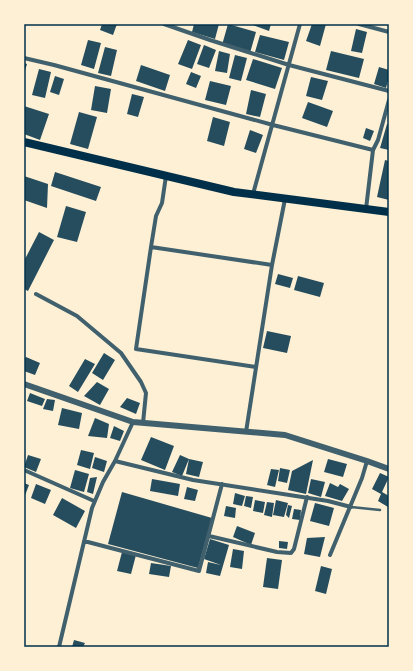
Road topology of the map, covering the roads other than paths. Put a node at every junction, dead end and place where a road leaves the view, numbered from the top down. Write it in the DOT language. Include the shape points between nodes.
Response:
graph roads {
  1 [pos="164,24"];
  2 [pos="300,24"];
  3 [pos="359,24"];
  4 [pos="389,32"];
  5 [pos="24,58"];
  6 [pos="289,65"];
  7 [pos="389,91"];
  8 [pos="389,100"];
  9 [pos="272,125"];
  10 [pos="24,142"];
  11 [pos="373,150"];
  12 [pos="166,176"];
  13 [pos="253,194"];
  14 [pos="286,198"];
  15 [pos="366,209"];
  16 [pos="389,212"];
  17 [pos="151,247"];
  18 [pos="272,265"];
  19 [pos="36,294"];
  20 [pos="256,367"];
  21 [pos="24,384"];
  22 [pos="133,422"];
  23 [pos="143,423"];
  24 [pos="246,432"];
  25 [pos="115,461"];
  26 [pos="367,461"];
  27 [pos="389,469"];
  28 [pos="24,470"];
  29 [pos="222,484"];
  30 [pos="307,497"];
  31 [pos="94,501"];
  32 [pos="351,506"];
  33 [pos="380,510"];
  34 [pos="209,536"];
  35 [pos="84,541"];
  36 [pos="330,555"];
  37 [pos="59,647"];
  1 -- 6 [label="street"];
  2 -- 6 [label="street"];
  3 -- 4 [label="street"];
  5 -- 9 [label="street"];
  6 -- 7 [label="street"];
  6 -- 9 [label="street"];
  8 -- 11 [label="street"];
  9 -- 11 [label="street"];
  9 -- 13 [label="street"];
  10 -- 12 [label="highway"];
  11 -- 15 [label="street"];
  12 -- 13 [label="highway"];
  12 -- 17 [label="street"];
  13 -- 14 [label="highway"];
  14 -- 15 [label="highway"];
  14 -- 18 [label="street"];
  15 -- 16 [label="highway"];
  17 -- 18 [label="street"];
  17 -- 20 [label="street" via="136,349"];
  18 -- 20 [label="street"];
  19 -- 23 [label="street" via="77,316 121,353 146,393"];
  20 -- 24 [label="street"];
  21 -- 22 [label="street"];
  22 -- 23 [label="street"];
  22 -- 25 [label="street"];
  23 -- 24 [label="street"];
  24 -- 26 [label="street" via="285,435"];
  25 -- 29 [label="street" via="193,480"];
  25 -- 31 [label="street"];
  26 -- 27 [label="street"];
  26 -- 32 [label="street"];
  28 -- 31 [label="street"];
  29 -- 30 [label="street"];
  29 -- 34 [label="street"];
  30 -- 32 [label="street"];
  30 -- 34 [label="street" via="291,553"];
  31 -- 35 [label="street"];
  32 -- 33 [label="lane"];
  32 -- 36 [label="street"];
  34 -- 35 [label="street" via="199,571"];
  35 -- 37 [label="street"];
}
